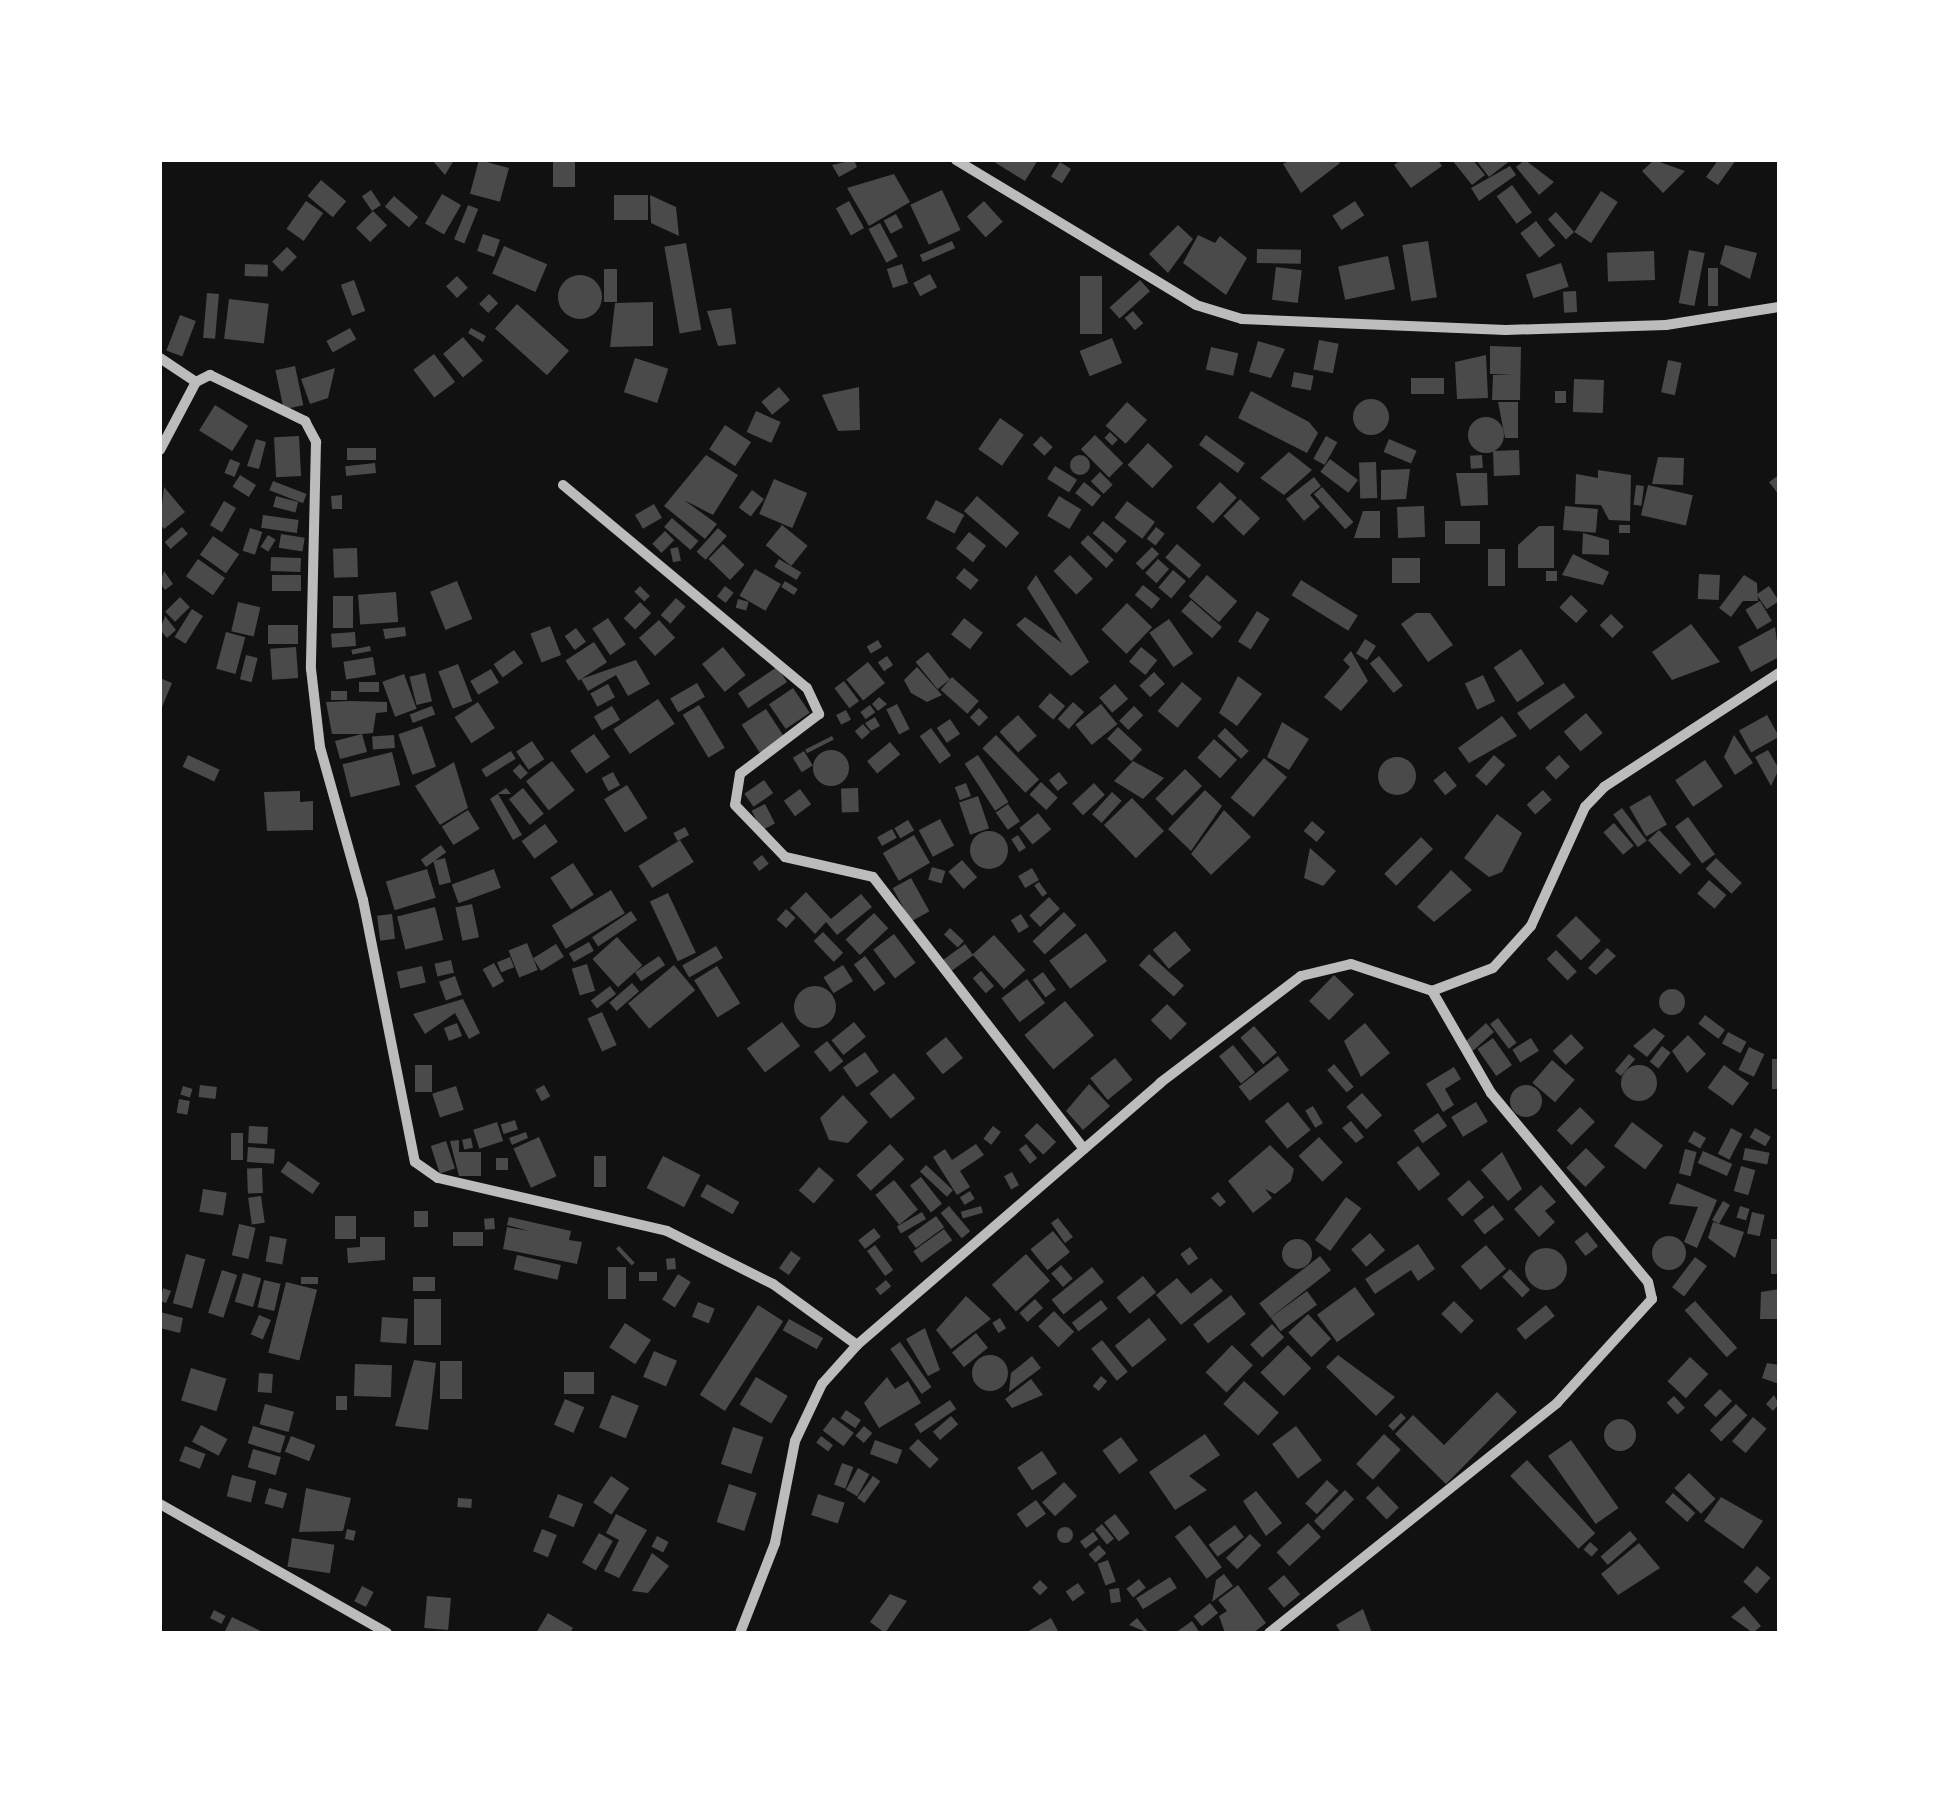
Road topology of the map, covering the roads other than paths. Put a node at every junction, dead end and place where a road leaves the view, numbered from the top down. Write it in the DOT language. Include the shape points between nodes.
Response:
graph roads {
  1 [pos="956,160"];
  2 [pos="1779,306"];
  3 [pos="160,358"];
  4 [pos="196,382"];
  5 [pos="160,450"];
  6 [pos="564,485"];
  7 [pos="1779,673"];
  8 [pos="1432,990"];
  9 [pos="1084,1149"];
  10 [pos="857,1345"];
  11 [pos="160,1504"];
  12 [pos="387,1633"];
  13 [pos="740,1633"];
  14 [pos="1269,1633"];
  1 -- 2 [label="street" via="1196,305 1242,319 1602,328"];
  3 -- 4 [label="street"];
  4 -- 5 [label="street"];
  4 -- 10 [label="street" via="234,379 306,422 316,442 310,669 320,747 363,900 416,1162 438,1178 667,1231 772,1284"];
  6 -- 9 [label="street" via="807,688 819,714 740,774 735,805 785,858 873,877"];
  7 -- 8 [label="street" via="1604,787 1514,948 1462,985"];
  8 -- 9 [label="street" via="1350,964 1301,976"];
  8 -- 14 [label="street" via="1491,1094 1648,1282 1652,1299 1644,1318 1557,1402"];
  9 -- 10 [label="street"];
  10 -- 13 [label="street" via="822,1384 795,1441 774,1542"];
  11 -- 12 [label="street"];
}
